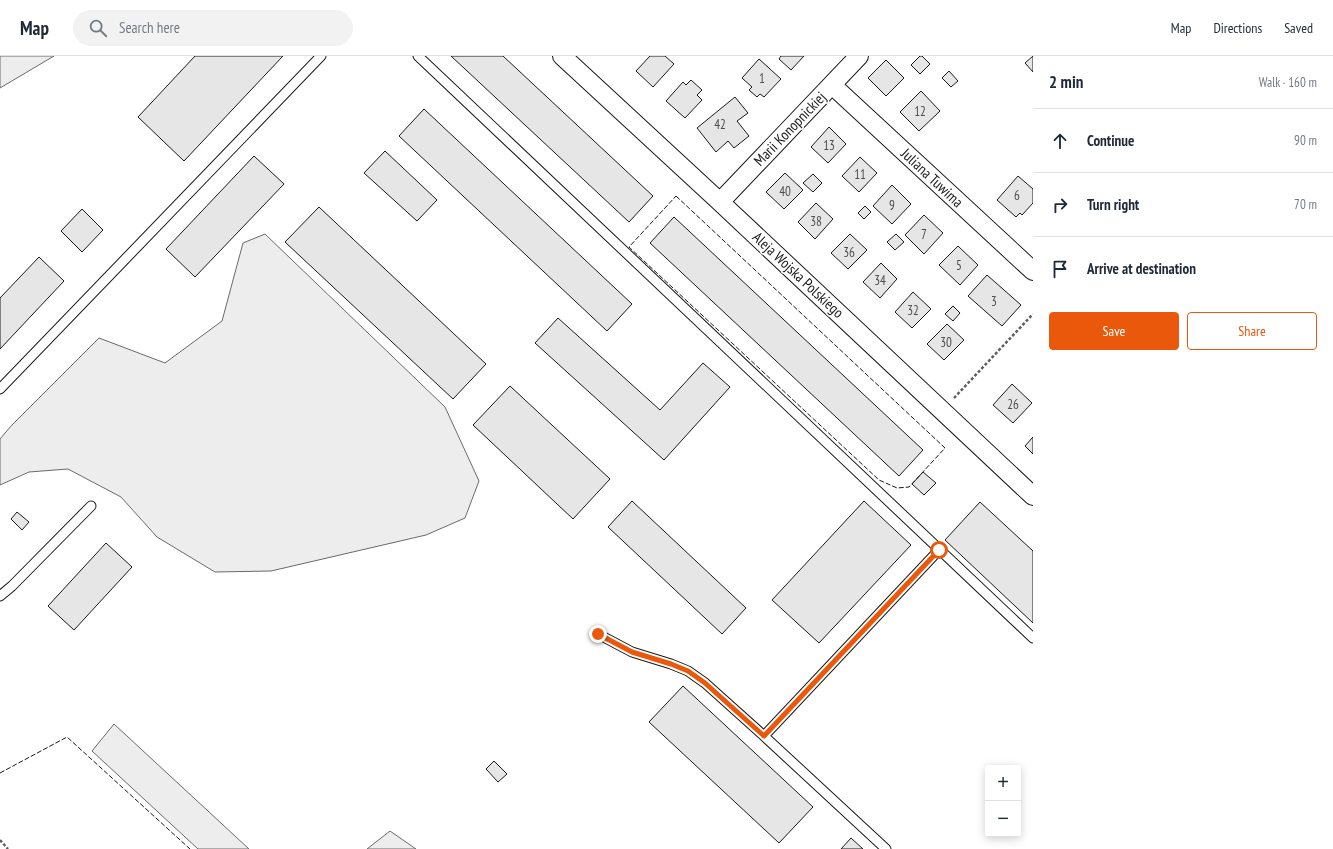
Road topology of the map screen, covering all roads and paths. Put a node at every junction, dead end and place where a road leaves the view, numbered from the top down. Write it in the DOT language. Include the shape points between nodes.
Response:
graph roads {
  1 [pos="321,56"];
  2 [pos="418,56"];
  3 [pos="562,56"];
  4 [pos="859,56"];
  5 [pos="832,85"];
  6 [pos="720,202"];
  7 [pos="1033,271"];
  8 [pos="1033,314"];
  9 [pos="0,389"];
  10 [pos="952,400"];
  11 [pos="1033,496"];
  12 [pos="91,506"];
  13 [pos="939,550"];
  14 [pos="0,596"];
  15 [pos="598,634"];
  16 [pos="1033,638"];
  17 [pos="764,736"];
  18 [pos="0,840"];
  19 [pos="8,849"];
  20 [pos="886,849"];
  1 -- 9 [label="lane"];
  2 -- 13 [label="lane"];
  3 -- 6 [label="street, Aleja Wojska Polskiego"];
  4 -- 5 [label="street, Marii Konopnickiej"];
  5 -- 6 [label="street, Marii Konopnickiej"];
  5 -- 7 [label="street, Juliana Tuwima"];
  6 -- 11 [label="street, Aleja Wojska Polskiego"];
  8 -- 10 [label="path"];
  12 -- 14 [label="lane"];
  13 -- 16 [label="lane"];
  13 -- 17 [label="lane"];
  15 -- 17 [label="lane" via="632,652 688,671"];
  17 -- 20 [label="lane"];
  18 -- 19 [label="path"];
}
